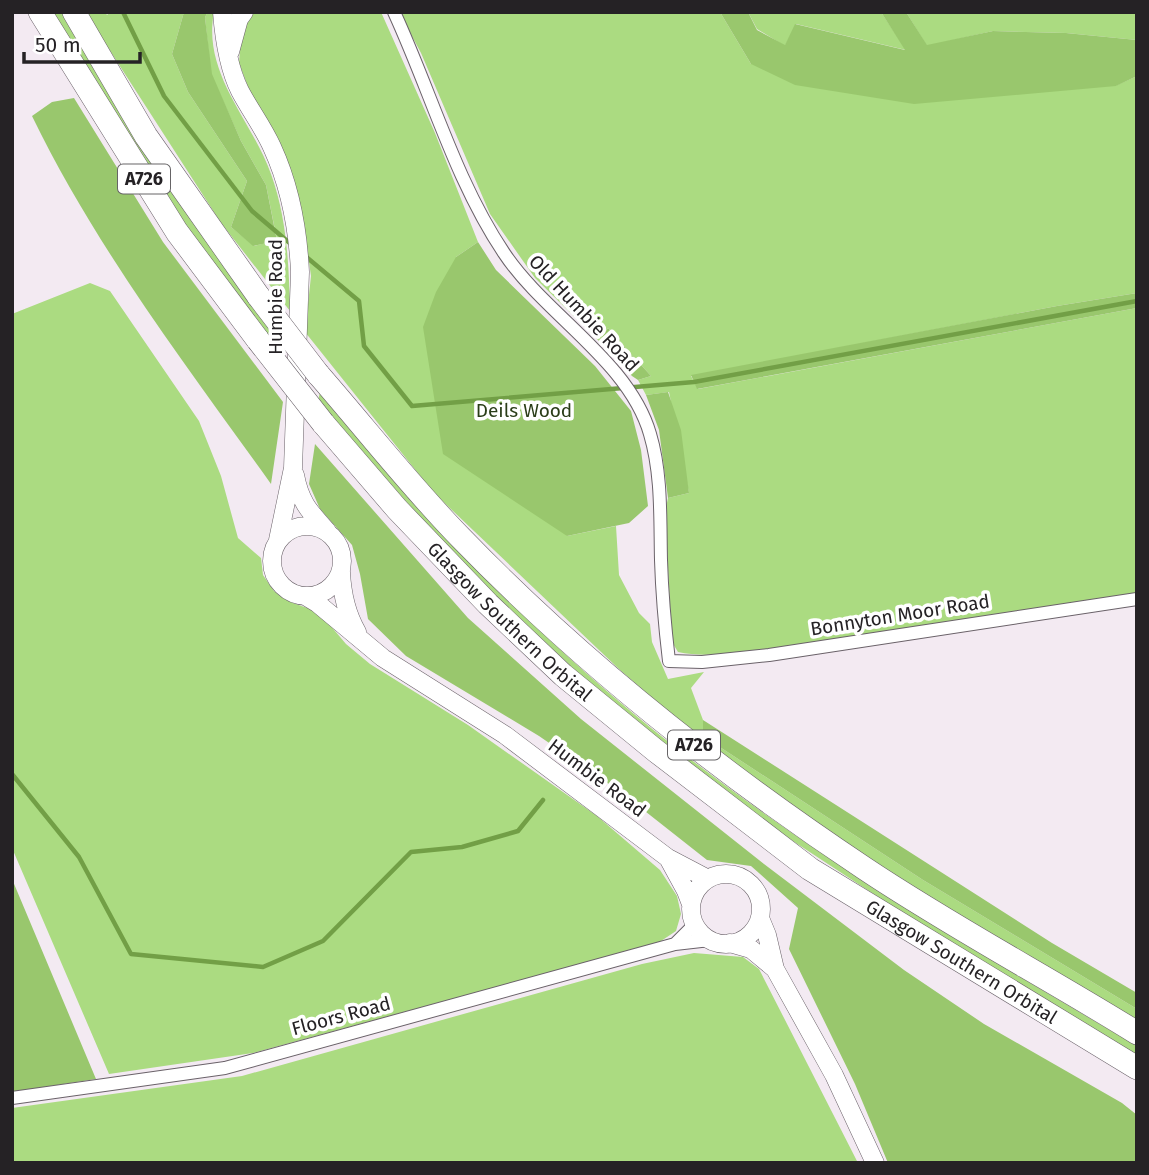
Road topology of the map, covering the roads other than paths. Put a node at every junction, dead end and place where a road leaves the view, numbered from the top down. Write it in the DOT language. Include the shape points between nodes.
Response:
graph roads {
  1 [pos="40,12"];
  2 [pos="74,12"];
  3 [pos="222,12"];
  4 [pos="244,12"];
  5 [pos="394,12"];
  6 [pos="229,56"];
  7 [pos="293,468"];
  8 [pos="330,534"];
  9 [pos="278,540"];
  10 [pos="341,572"];
  11 [pos="307,597"];
  12 [pos="1137,599"];
  13 [pos="360,638"];
  14 [pos="669,661"];
  15 [pos="668,858"];
  16 [pos="708,879"];
  17 [pos="691,904"];
  18 [pos="760,918"];
  19 [pos="694,925"];
  20 [pos="710,940"];
  21 [pos="730,943"];
  22 [pos="675,944"];
  23 [pos="775,969"];
  24 [pos="1137,1033"];
  25 [pos="1137,1068"];
  26 [pos="12,1098"];
  27 [pos="875,1163"];
  1 -- 25 [label="highway, Glasgow Southern Orbital / A726, bridge" via="177,232 258,340 397,509 488,604 563,676 810,869"];
  2 -- 24 [label="highway, Glasgow Southern Orbital / A726, bridge" via="146,136 259,297 318,374 460,537 585,654 706,755 865,869"];
  3 -- 6 [label="street, Humbie Road"];
  4 -- 6 [label="street"];
  5 -- 14 [label="street, Old Humbie Road" via="473,201 504,254 631,394 650,433 660,491"];
  6 -- 7 [label="street, Humbie Road" via="240,90 272,146 285,181 298,245"];
  7 -- 8 [label="street, Humbie Road" via="304,506"];
  7 -- 9 [label="street, Humbie Road"];
  8 -- 9 [label="street" via="301,526"];
  8 -- 10 [label="street" via="342,551"];
  9 -- 11 [label="street" via="271,564 276,578 295,595"];
  10 -- 11 [label="street" via="329,590"];
  10 -- 13 [label="street, Humbie Road" via="347,612"];
  11 -- 13 [label="street, Humbie Road"];
  12 -- 14 [label="street, Bonnyton Moor Road" via="769,655"];
  13 -- 15 [label="street, Humbie Road" via="383,658 505,735"];
  15 -- 16 [label="street, Humbie Road"];
  15 -- 17 [label="street, Humbie Road"];
  16 -- 17 [label="street"];
  16 -- 18 [label="street" via="719,874 742,877 758,894"];
  17 -- 19 [label="street"];
  18 -- 21 [label="street" via="749,935"];
  18 -- 23 [label="street"];
  19 -- 20 [label="street"];
  19 -- 22 [label="street, Floors Road"];
  20 -- 21 [label="street"];
  20 -- 22 [label="street, Floors Road"];
  21 -- 23 [label="street" via="751,949"];
  22 -- 26 [label="street, Floors Road" via="225,1068"];
  23 -- 27 [label="street" via="834,1075"];
}
